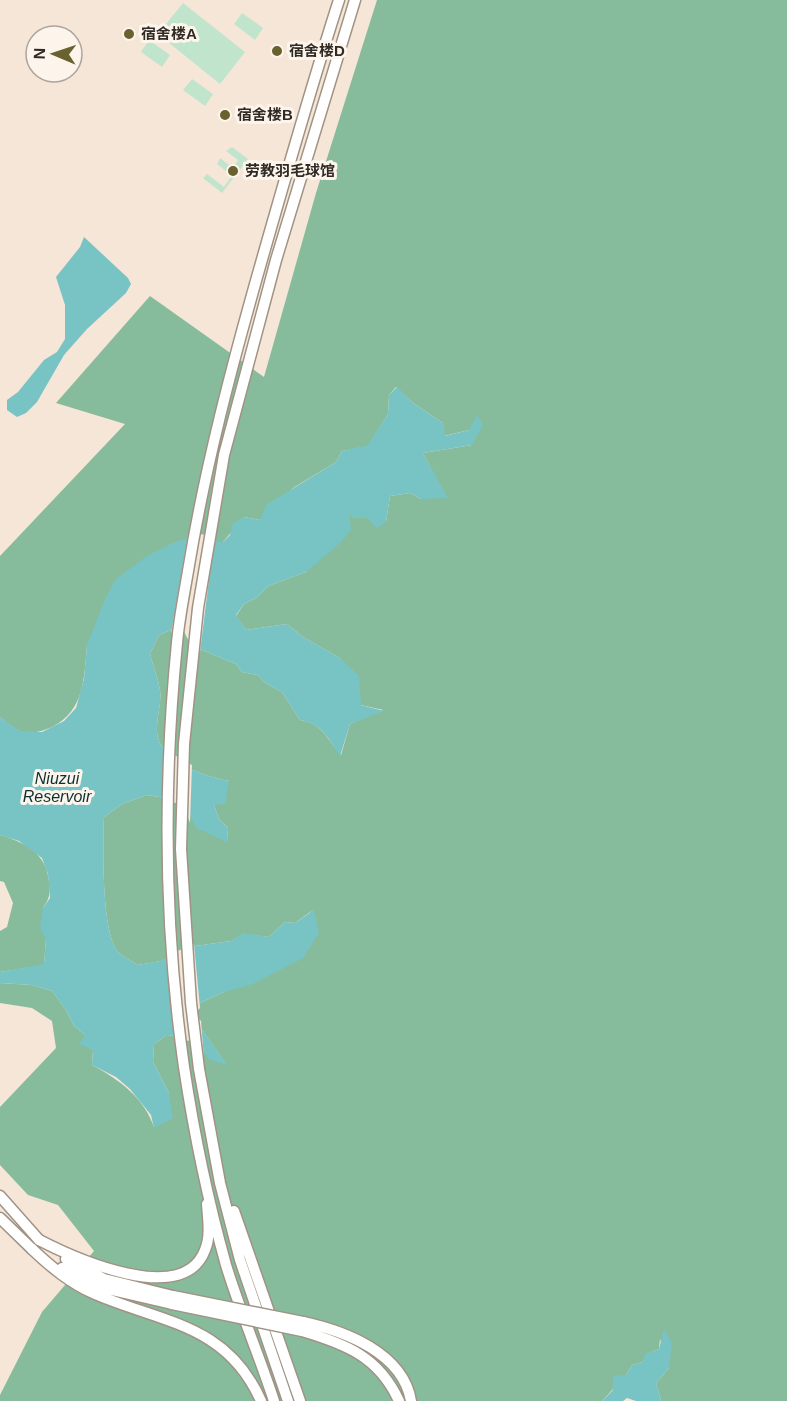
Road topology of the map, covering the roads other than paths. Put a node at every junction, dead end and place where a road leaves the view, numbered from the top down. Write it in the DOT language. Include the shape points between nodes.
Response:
graph roads {
  1 [pos="355,0"];
  2 [pos="338,4"];
  3 [pos="201,1153"];
  4 [pos="214,1153"];
  5 [pos="0,1196"];
  6 [pos="0,1218"];
  7 [pos="35,1244"];
  8 [pos="303,1327"];
  9 [pos="287,1397"];
  10 [pos="269,1399"];
  11 [pos="300,1401"];
  12 [pos="399,1401"];
  13 [pos="411,1401"];
  1 -- 4 [label="main road" via="276,260 224,454 198,608 184,744 182,849 191,1003"];
  2 -- 3 [label="main road" via="212,442 177,639 167,850 170,927 185,1071"];
  3 -- 7 [label="main road" via="208,1227 205,1251 189,1269 177,1275 146,1276 115,1271"];
  3 -- 10 [label="main road, bridge" via="227,1266"];
  4 -- 9 [label="main road, bridge" via="240,1260"];
  4 -- 11 [label="main road, bridge"];
  5 -- 7 [label="main road"];
  6 -- 7 [label="main road"];
  7 -- 8 [label="main road, bridge" via="104,1279 173,1300"];
  7 -- 10 [label="main road" via="58,1273 75,1284 209,1338 243,1368 255,1388"];
  8 -- 12 [label="main road" via="370,1361"];
  8 -- 13 [label="main road" via="336,1331 366,1345 403,1379"];
}
